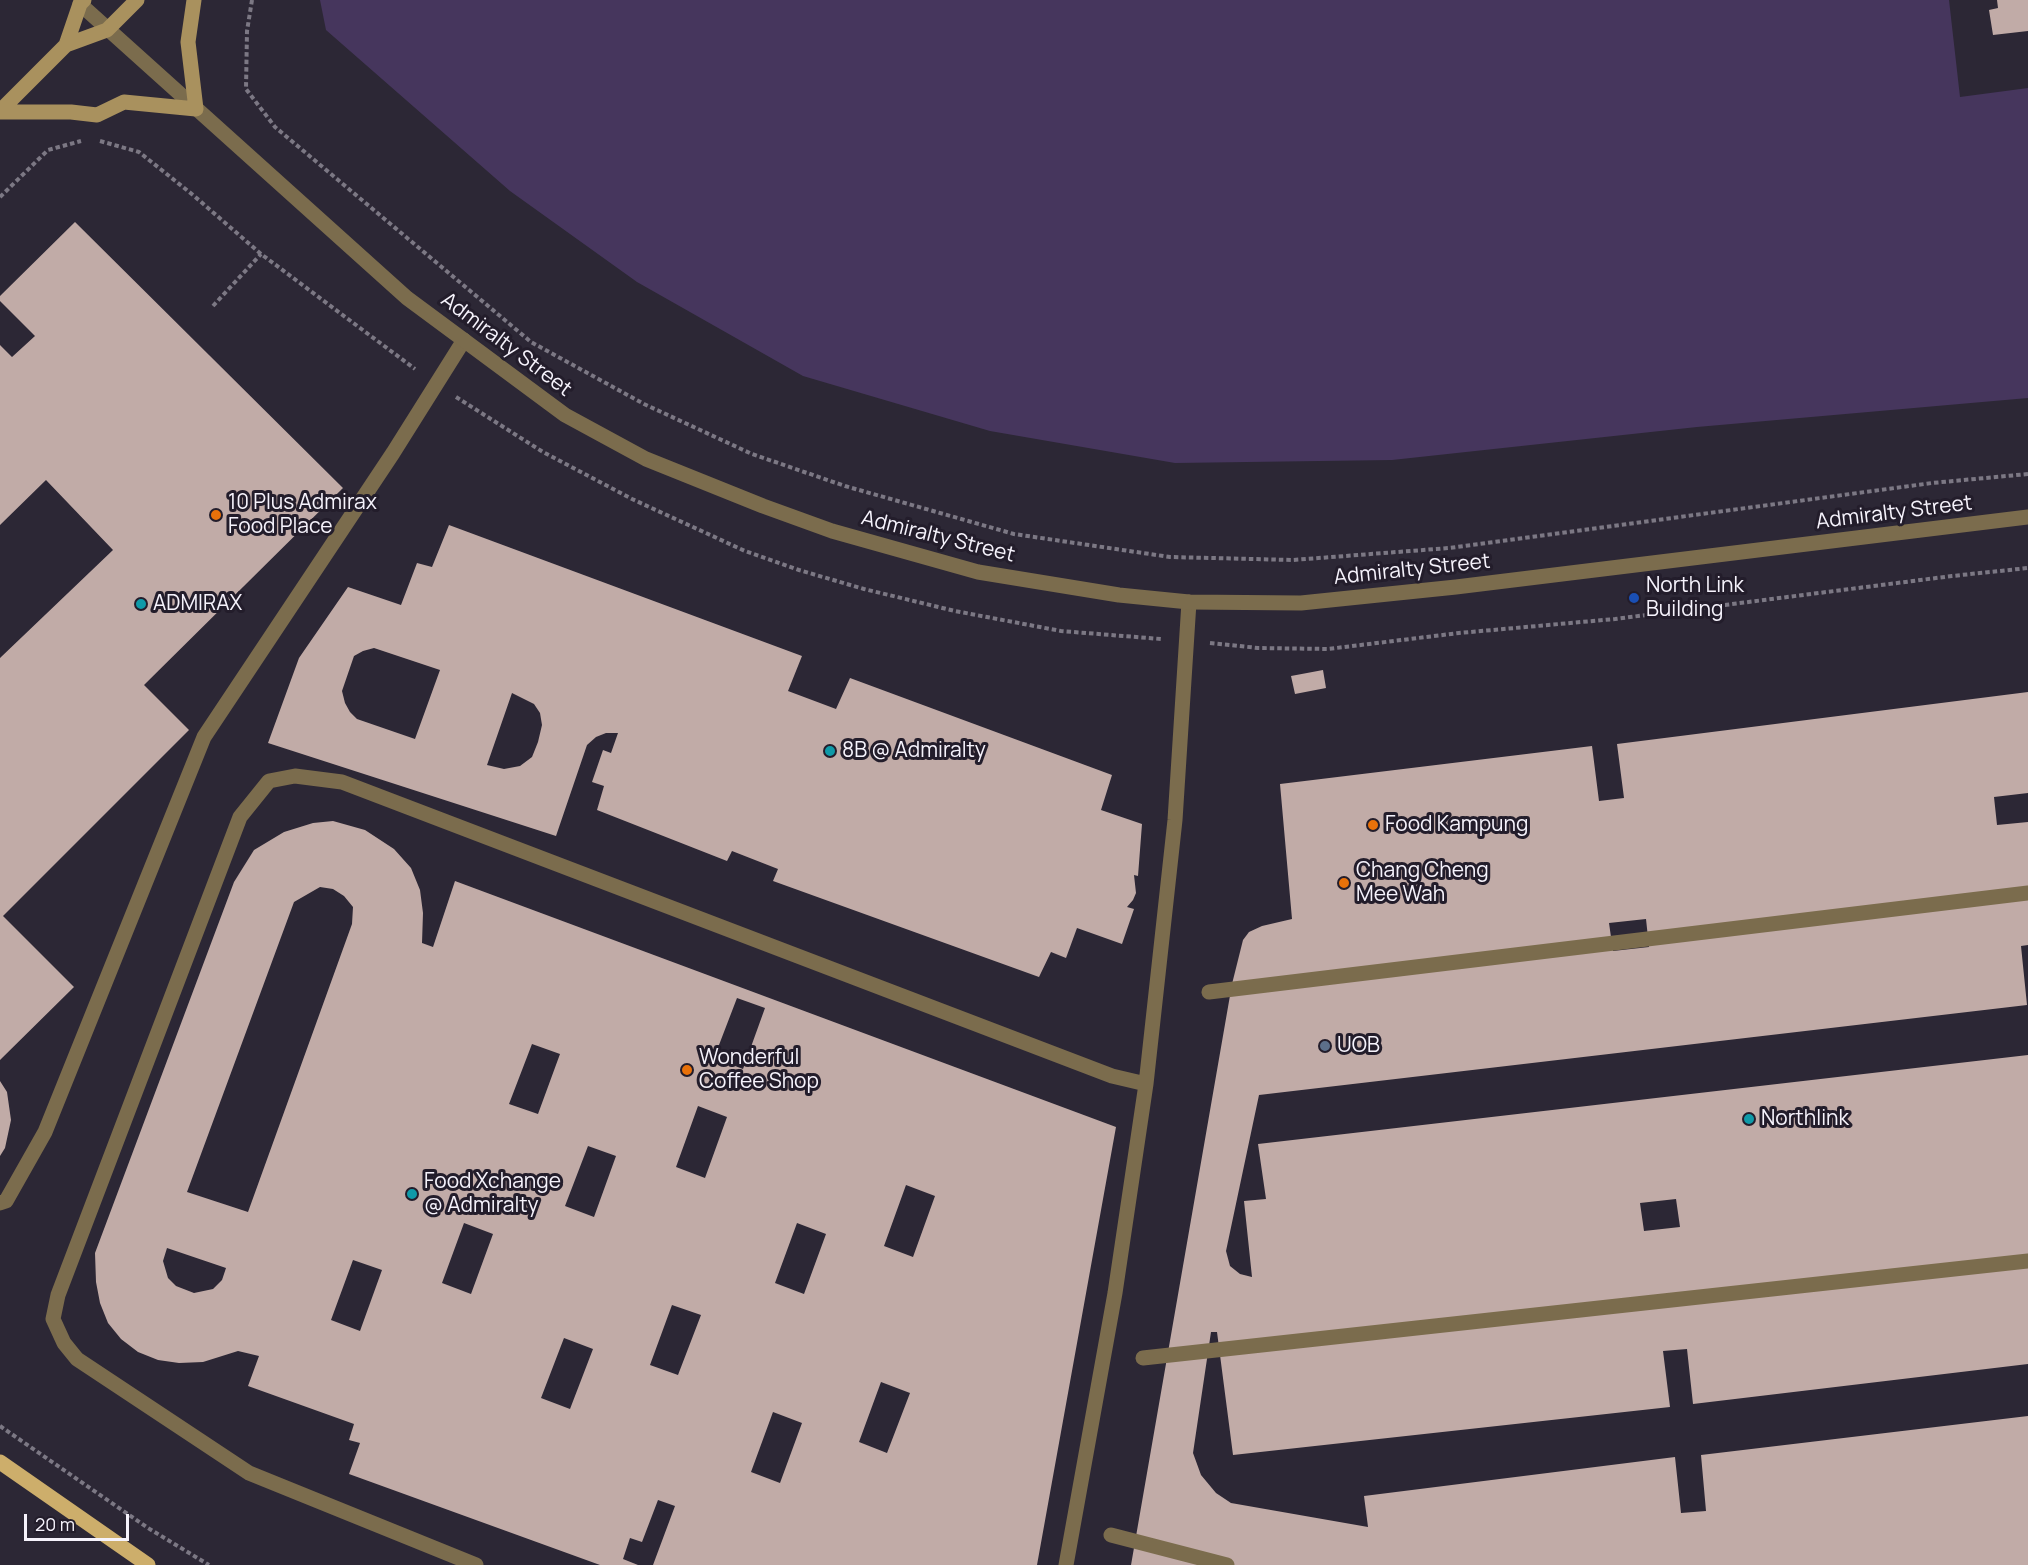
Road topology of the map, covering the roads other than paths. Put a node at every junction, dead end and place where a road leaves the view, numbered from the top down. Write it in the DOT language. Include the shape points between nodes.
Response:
graph roads {
  1 [pos="137,0"];
  2 [pos="194,0"];
  3 [pos="82,2"];
  4 [pos="107,30"];
  5 [pos="66,45"];
  6 [pos="196,109"];
  7 [pos="0,111"];
  8 [pos="464,340"];
  9 [pos="2028,517"];
  10 [pos="1190,602"];
  11 [pos="2028,892"];
  12 [pos="1209,992"];
  13 [pos="1146,1084"];
  14 [pos="0,1203"];
  15 [pos="2028,1261"];
  16 [pos="1143,1358"];
  17 [pos="0,1462"];
  18 [pos="1111,1535"];
  19 [pos="148,1565"];
  20 [pos="476,1565"];
  21 [pos="1066,1565"];
  22 [pos="1227,1565"];
  1 -- 4 [label="main road"];
  2 -- 6 [label="main road" via="188,42"];
  3 -- 4 [label="street, Admiralty Street"];
  3 -- 5 [label="main road"];
  4 -- 5 [label="main road"];
  4 -- 6 [label="street, Admiralty Street"];
  5 -- 7 [label="main road"];
  6 -- 7 [label="main road" via="124,102 97,115"];
  6 -- 8 [label="street, Admiralty Street" via="407,298"];
  8 -- 10 [label="street, Admiralty Street" via="565,415 646,459 832,531 978,572 1119,595"];
  8 -- 14 [label="street" via="204,737 45,1132 6,1201"];
  9 -- 10 [label="street, Admiralty Street" via="1301,603"];
  10 -- 13 [label="street" via="1175,820"];
  11 -- 12 [label="street"];
  13 -- 20 [label="street" via="1112,1076 342,782 295,776 269,782 240,817 58,1295 53,1319 77,1359 249,1473"];
  13 -- 21 [label="street" via="1115,1293"];
  15 -- 16 [label="street"];
  17 -- 19 [label="main road"];
  18 -- 22 [label="street"];
}
